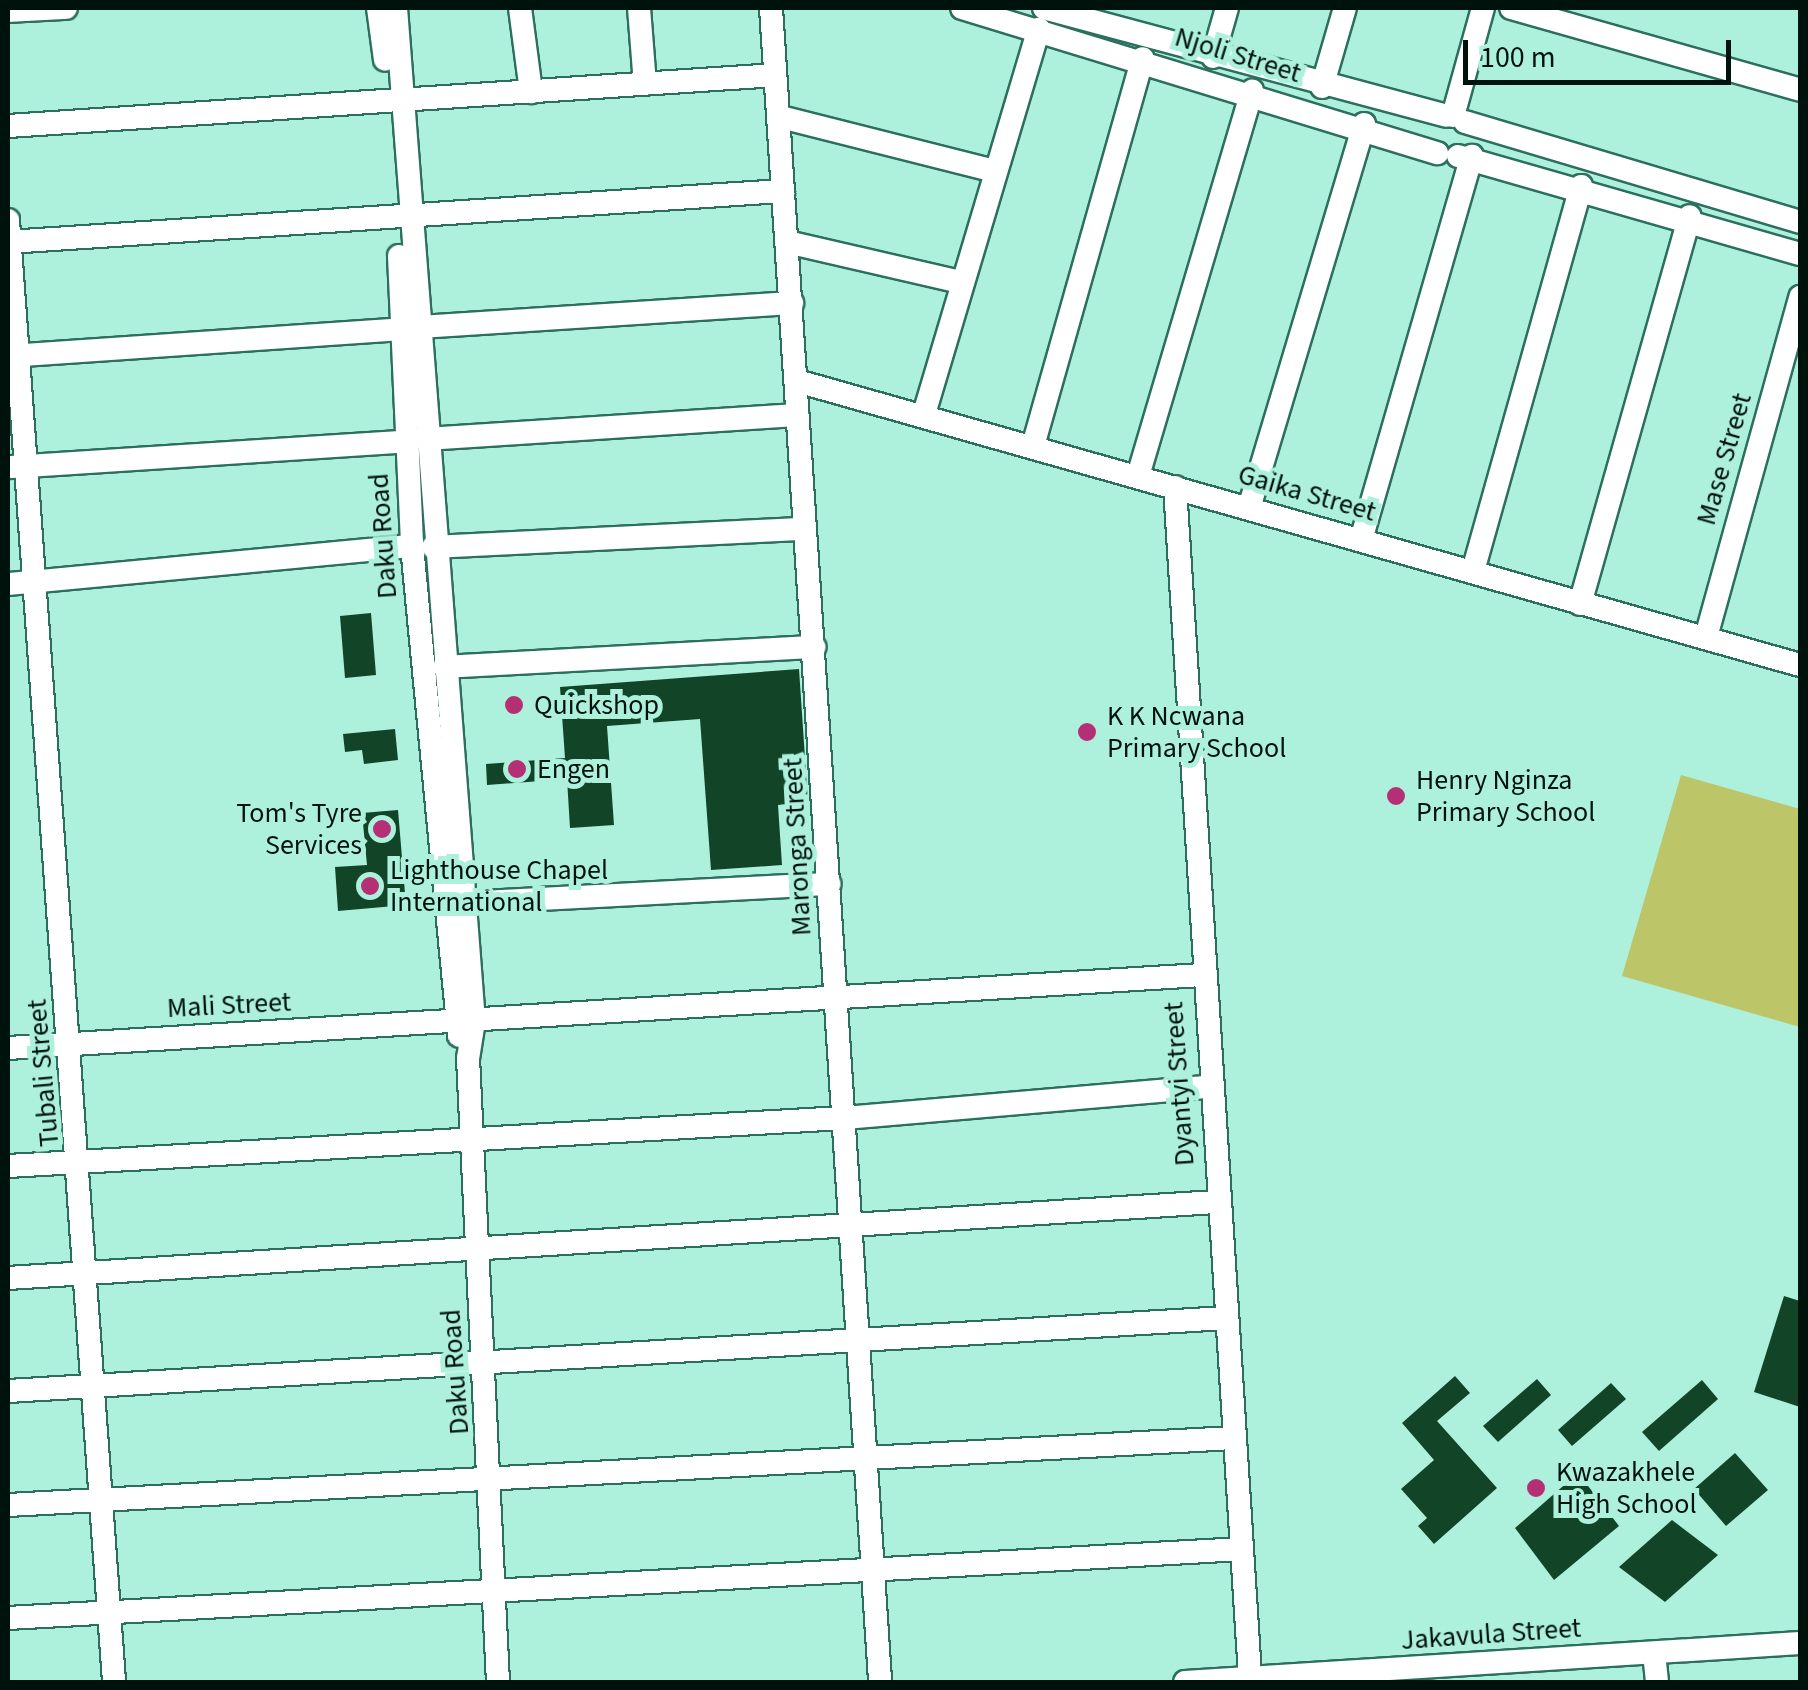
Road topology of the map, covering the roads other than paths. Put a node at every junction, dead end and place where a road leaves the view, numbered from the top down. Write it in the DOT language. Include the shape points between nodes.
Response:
graph roads {
  1 [pos="66,8"];
  2 [pos="378,8"];
  3 [pos="396,8"];
  4 [pos="520,8"];
  5 [pos="639,8"];
  6 [pos="771,8"];
  7 [pos="962,8"];
  8 [pos="1227,8"];
  9 [pos="1345,8"];
  10 [pos="1483,8"];
  11 [pos="1511,8"];
  12 [pos="8,10"];
  13 [pos="1106,16"];
  14 [pos="1042,18"];
  15 [pos="1213,57"];
  16 [pos="1143,58"];
  17 [pos="775,75"];
  18 [pos="646,84"];
  19 [pos="1322,87"];
  20 [pos="1252,90"];
  21 [pos="1800,90"];
  22 [pos="531,92"];
  23 [pos="397,101"];
  24 [pos="780,118"];
  25 [pos="1455,118"];
  26 [pos="1364,124"];
  27 [pos="8,126"];
  28 [pos="1455,155"];
  29 [pos="991,170"];
  30 [pos="1582,186"];
  31 [pos="783,191"];
  32 [pos="404,214"];
  33 [pos="1690,216"];
  34 [pos="1800,222"];
  35 [pos="1800,231"];
  36 [pos="8,235"];
  37 [pos="788,242"];
  38 [pos="1800,254"];
  39 [pos="960,282"];
  40 [pos="1800,297"];
  41 [pos="792,303"];
  42 [pos="411,328"];
  43 [pos="12,356"];
  44 [pos="797,381"];
  45 [pos="797,414"];
  46 [pos="924,414"];
  47 [pos="416,440"];
  48 [pos="1033,446"];
  49 [pos="15,467"];
  50 [pos="1138,476"];
  51 [pos="1175,488"];
  52 [pos="1249,508"];
  53 [pos="804,528"];
  54 [pos="1361,540"];
  55 [pos="422,546"];
  56 [pos="1473,571"];
  57 [pos="34,582"];
  58 [pos="8,584"];
  59 [pos="1580,604"];
  60 [pos="1706,638"];
  61 [pos="814,647"];
  62 [pos="1800,665"];
  63 [pos="444,668"];
  64 [pos="830,884"];
  65 [pos="465,903"];
  66 [pos="1201,975"];
  67 [pos="835,1003"];
  68 [pos="464,1022"];
  69 [pos="72,1044"];
  70 [pos="8,1048"];
  71 [pos="1209,1087"];
  72 [pos="844,1118"];
  73 [pos="472,1138"];
  74 [pos="81,1161"];
  75 [pos="8,1166"];
  76 [pos="1217,1202"];
  77 [pos="851,1230"];
  78 [pos="477,1252"];
  79 [pos="86,1272"];
  80 [pos="8,1278"];
  81 [pos="1225,1318"];
  82 [pos="859,1345"];
  83 [pos="486,1366"];
  84 [pos="92,1384"];
  85 [pos="8,1391"];
  86 [pos="1233,1438"];
  87 [pos="866,1458"];
  88 [pos="492,1479"];
  89 [pos="100,1499"];
  90 [pos="8,1505"];
  91 [pos="1241,1548"];
  92 [pos="873,1570"];
  93 [pos="494,1594"];
  94 [pos="108,1610"];
  95 [pos="8,1618"];
  96 [pos="1800,1642"];
  97 [pos="1654,1653"];
  98 [pos="1542,1671"];
  99 [pos="1250,1676"];
  100 [pos="1428,1676"];
  101 [pos="1312,1678"];
  102 [pos="114,1682"];
  103 [pos="498,1682"];
  104 [pos="880,1682"];
  105 [pos="1185,1682"];
  106 [pos="1200,1682"];
  107 [pos="1656,1682"];
  1 -- 12 [label="street"];
  2 -- 23 [label="street, Daku Road"];
  3 -- 23 [label="street, Daku Road"];
  4 -- 22 [label="street"];
  5 -- 18 [label="street"];
  6 -- 17 [label="street, Maronga Street"];
  7 -- 14 [label="street, Njoli Street"];
  8 -- 15 [label="street"];
  9 -- 19 [label="street"];
  10 -- 25 [label="street"];
  11 -- 21 [label="street"];
  13 -- 14 [label="street, Njoli Street"];
  13 -- 15 [label="street, Njoli Street"];
  14 -- 16 [label="street, Njoli Street"];
  14 -- 29 [label="street"];
  15 -- 19 [label="street, Njoli Street"];
  16 -- 20 [label="street, Njoli Street"];
  16 -- 48 [label="street"];
  17 -- 18 [label="street"];
  17 -- 24 [label="street, Maronga Street"];
  18 -- 22 [label="street"];
  19 -- 25 [label="street, Njoli Street"];
  20 -- 26 [label="street, Njoli Street"];
  20 -- 50 [label="street"];
  22 -- 23 [label="street"];
  23 -- 27 [label="street"];
  23 -- 32 [label="street, Daku Road"];
  24 -- 29 [label="street"];
  24 -- 31 [label="street, Maronga Street"];
  25 -- 28 [label="street" via="1470,142"];
  25 -- 28 [label="street" via="1430,128"];
  25 -- 34 [label="street, Njoli Street"];
  26 -- 28 [label="street, Njoli Street"];
  26 -- 52 [label="street"];
  28 -- 30 [label="street, Njoli Street"];
  28 -- 54 [label="street"];
  29 -- 39 [label="street"];
  30 -- 33 [label="street, Njoli Street"];
  30 -- 56 [label="street"];
  31 -- 32 [label="street"];
  31 -- 37 [label="street, Maronga Street"];
  32 -- 36 [label="street"];
  32 -- 42 [label="street, Daku Road"];
  33 -- 38 [label="street, Njoli Street"];
  33 -- 59 [label="street"];
  35 -- 38 [label="street"];
  36 -- 43 [label="street, Tubali Street"];
  37 -- 39 [label="street"];
  37 -- 41 [label="street, Maronga Street"];
  39 -- 46 [label="street"];
  40 -- 60 [label="street, Mase Street"];
  41 -- 42 [label="street"];
  41 -- 44 [label="street, Maronga Street"];
  42 -- 43 [label="street"];
  42 -- 47 [label="street, Daku Road"];
  43 -- 49 [label="street, Tubali Street"];
  44 -- 45 [label="street, Maronga Street"];
  44 -- 46 [label="street, Gaika Street"];
  45 -- 47 [label="street"];
  45 -- 53 [label="street, Maronga Street"];
  46 -- 48 [label="street, Gaika Street"];
  47 -- 49 [label="street"];
  47 -- 55 [label="street, Daku Road"];
  48 -- 50 [label="street, Gaika Street"];
  49 -- 57 [label="street, Tubali Street"];
  50 -- 51 [label="street, Gaika Street"];
  51 -- 52 [label="street, Gaika Street"];
  51 -- 66 [label="street, Dyantyi Street"];
  52 -- 54 [label="street, Gaika Street"];
  53 -- 55 [label="street"];
  53 -- 61 [label="street, Maronga Street"];
  54 -- 56 [label="street, Gaika Street"];
  55 -- 57 [label="street"];
  55 -- 63 [label="street, Daku Road"];
  55 -- 68 [label="street, Daku Road"];
  56 -- 59 [label="street, Gaika Street"];
  57 -- 58 [label="street"];
  57 -- 69 [label="street, Tubali Street"];
  59 -- 60 [label="street, Gaika Street"];
  60 -- 62 [label="street, Gaika Street"];
  61 -- 63 [label="street"];
  61 -- 64 [label="street, Maronga Street"];
  63 -- 65 [label="street, Daku Road"];
  64 -- 65 [label="street"];
  64 -- 67 [label="street, Maronga Street"];
  65 -- 68 [label="street, Daku Road"];
  66 -- 67 [label="street, Mali Street" via="870,993"];
  66 -- 71 [label="street, Dyantyi Street"];
  67 -- 68 [label="street, Mali Street"];
  67 -- 72 [label="street, Maronga Street"];
  68 -- 69 [label="street, Mali Street"];
  68 -- 73 [label="street, Daku Road"];
  69 -- 70 [label="street, Mali Street"];
  69 -- 74 [label="street, Tubali Street"];
  71 -- 72 [label="street"];
  71 -- 76 [label="street, Dyantyi Street"];
  72 -- 73 [label="street"];
  72 -- 77 [label="street, Maronga Street"];
  73 -- 74 [label="street"];
  73 -- 78 [label="street, Daku Road"];
  74 -- 75 [label="street"];
  74 -- 79 [label="street, Tubali Street"];
  76 -- 77 [label="street"];
  76 -- 81 [label="street, Dyantyi Street"];
  77 -- 78 [label="street"];
  77 -- 82 [label="street, Maronga Street"];
  78 -- 79 [label="street"];
  78 -- 83 [label="street, Daku Road"];
  79 -- 80 [label="street"];
  79 -- 84 [label="street, Tubali Street"];
  81 -- 82 [label="street"];
  81 -- 86 [label="street, Dyantyi Street"];
  82 -- 83 [label="street"];
  82 -- 87 [label="street, Maronga Street"];
  83 -- 84 [label="street"];
  83 -- 88 [label="street, Daku Road"];
  84 -- 85 [label="street"];
  84 -- 89 [label="street, Tubali Street"];
  86 -- 87 [label="street"];
  86 -- 91 [label="street, Dyantyi Street"];
  87 -- 88 [label="street"];
  87 -- 92 [label="street, Maronga Street"];
  88 -- 89 [label="street"];
  88 -- 93 [label="street, Daku Road"];
  89 -- 90 [label="street"];
  89 -- 94 [label="street, Tubali Street"];
  91 -- 92 [label="street"];
  91 -- 99 [label="street, Dyantyi Street"];
  92 -- 93 [label="street"];
  92 -- 104 [label="street, Maronga Street"];
  93 -- 94 [label="street"];
  93 -- 103 [label="street, Daku Road"];
  94 -- 95 [label="street"];
  94 -- 102 [label="street, Tubali Street"];
  96 -- 97 [label="street, Jakavula Street"];
  97 -- 98 [label="street, Jakavula Street"];
  97 -- 107 [label="street"];
  98 -- 100 [label="street, Jakavula Street"];
  99 -- 101 [label="street, Jakavula Street"];
  99 -- 106 [label="street, Jakavula Street"];
  100 -- 101 [label="street, Jakavula Street"];
  105 -- 106 [label="street, Jakavula Street"];
}
